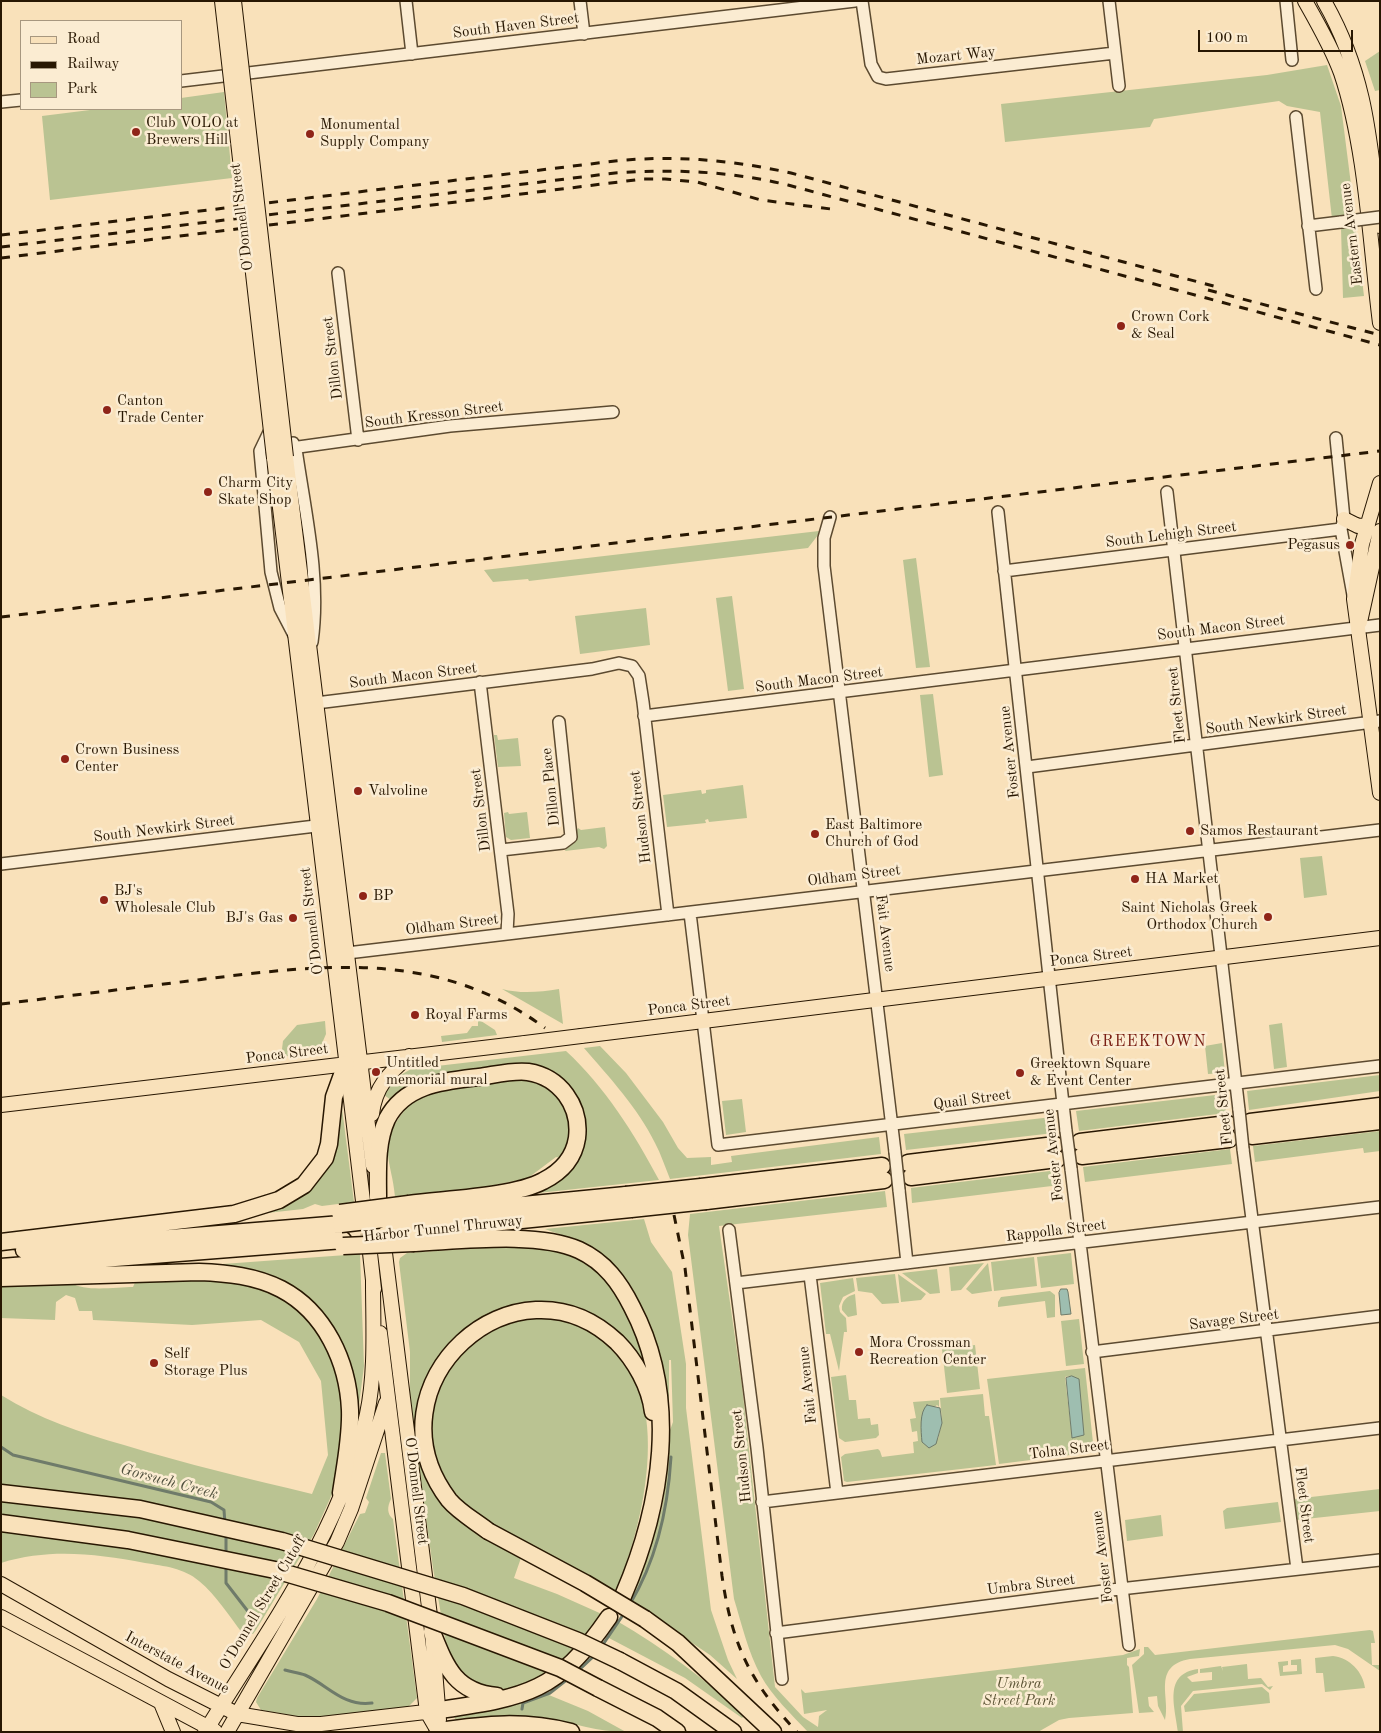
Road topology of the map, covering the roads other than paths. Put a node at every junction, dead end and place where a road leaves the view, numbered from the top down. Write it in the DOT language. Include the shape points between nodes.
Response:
graph roads {
  1 [pos="222,1"];
  2 [pos="234,1"];
  3 [pos="406,1"];
  4 [pos="580,1"];
  5 [pos="855,1"];
  6 [pos="862,1"];
  7 [pos="1109,1"];
  8 [pos="1286,1"];
  9 [pos="1305,1"];
  10 [pos="1324,1"];
  11 [pos="757,7"];
  12 [pos="584,34"];
  13 [pos="1115,53"];
  14 [pos="412,54"];
  15 [pos="1292,60"];
  16 [pos="240,74"];
  17 [pos="182,81"];
  18 [pos="1119,86"];
  19 [pos="20,100"];
  20 [pos="1,102"];
  21 [pos="1296,116"];
  22 [pos="1380,217"];
  23 [pos="1308,226"];
  24 [pos="1380,226"];
  25 [pos="338,273"];
  26 [pos="1316,289"];
  27 [pos="1380,324"];
  28 [pos="275,411"];
  29 [pos="613,412"];
  30 [pos="1336,438"];
  31 [pos="358,440"];
  32 [pos="260,451"];
  33 [pos="285,454"];
  34 [pos="1380,483"];
  35 [pos="1167,492"];
  36 [pos="998,512"];
  37 [pos="830,517"];
  38 [pos="1342,524"];
  39 [pos="1374,528"];
  40 [pos="1174,550"];
  41 [pos="1004,571"];
  42 [pos="1354,599"];
  43 [pos="1380,624"];
  44 [pos="1358,628"];
  45 [pos="295,636"];
  46 [pos="1185,647"];
  47 [pos="1016,670"];
  48 [pos="480,682"];
  49 [pos="839,692"];
  50 [pos="310,704"];
  51 [pos="644,716"];
  52 [pos="559,722"];
  53 [pos="1376,722"];
  54 [pos="1196,746"];
  55 [pos="1027,767"];
  56 [pos="1380,793"];
  57 [pos="324,825"];
  58 [pos="1380,830"];
  59 [pos="501,850"];
  60 [pos="1208,850"];
  61 [pos="1,864"];
  62 [pos="1038,870"];
  63 [pos="864,890"];
  64 [pos="690,912"];
  65 [pos="668,915"];
  66 [pos="507,933"];
  67 [pos="1380,938"];
  68 [pos="347,953"];
  69 [pos="333,956"];
  70 [pos="1222,957"];
  71 [pos="1050,978"];
  72 [pos="878,1000"];
  73 [pos="703,1020"];
  74 [pos="409,1056"];
  75 [pos="353,1063"];
  76 [pos="1380,1066"];
  77 [pos="1236,1083"];
  78 [pos="1063,1102"];
  79 [pos="1,1105"];
  80 [pos="1380,1106"];
  81 [pos="1380,1121"];
  82 [pos="892,1125"];
  83 [pos="1229,1132"];
  84 [pos="370,1136"];
  85 [pos="1249,1136"];
  86 [pos="1081,1149"];
  87 [pos="1056,1152"];
  88 [pos="909,1170"];
  89 [pos="883,1173"];
  90 [pos="373,1199"];
  91 [pos="1380,1207"];
  92 [pos="1254,1223"];
  93 [pos="411,1224"];
  94 [pos="342,1230"];
  95 [pos="729,1230"];
  96 [pos="1,1242"];
  97 [pos="1079,1243"];
  98 [pos="1,1252"];
  99 [pos="370,1253"];
  100 [pos="385,1253"];
  101 [pos="907,1263"];
  102 [pos="1,1267"];
  103 [pos="810,1275"];
  104 [pos="1,1278"];
  105 [pos="373,1282"];
  106 [pos="736,1283"];
  107 [pos="1380,1316"];
  108 [pos="1267,1331"];
  109 [pos="1092,1352"];
  110 [pos="399,1364"];
  111 [pos="388,1398"];
  112 [pos="1380,1428"];
  113 [pos="1280,1438"];
  114 [pos="1106,1461"];
  115 [pos="658,1468"];
  116 [pos="1,1492"];
  117 [pos="341,1493"];
  118 [pos="837,1493"];
  119 [pos="762,1502"];
  120 [pos="1,1523"];
  121 [pos="1380,1560"];
  122 [pos="1297,1569"];
  123 [pos="1,1584"];
  124 [pos="1122,1589"];
  125 [pos="623,1596"];
  126 [pos="1,1617"];
  127 [pos="610,1617"];
  128 [pos="432,1632"];
  129 [pos="776,1633"];
  130 [pos="1129,1645"];
  131 [pos="782,1678"];
  132 [pos="512,1698"];
  133 [pos="162,1703"];
  134 [pos="221,1706"];
  135 [pos="433,1711"];
  136 [pos="237,1714"];
  137 [pos="209,1730"];
  138 [pos="436,1731"];
  139 [pos="173,1732"];
  140 [pos="227,1732"];
  141 [pos="571,1732"];
  142 [pos="677,1732"];
  143 [pos="734,1732"];
  144 [pos="774,1732"];
  1 -- 33 [label="main road, O'Donnell Street, bridge"];
  2 -- 33 [label="main road, O'Donnell Street, bridge"];
  3 -- 14 [label="street"];
  4 -- 12 [label="street"];
  5 -- 11 [label="street, South Haven Street"];
  6 -- 13 [label="street, Mozart Way" via="871,64 878,77 886,79"];
  7 -- 13 [label="street"];
  8 -- 15 [label="street"];
  9 -- 27 [label="main road, Eastern Avenue" via="1332,52 1347,94 1359,153"];
  10 -- 24 [label="main road, Eastern Avenue" via="1359,80"];
  11 -- 12 [label="street, South Haven Street"];
  12 -- 14 [label="street, South Haven Street"];
  13 -- 18 [label="street"];
  14 -- 16 [label="street, South Haven Street"];
  16 -- 17 [label="street, South Haven Street"];
  16 -- 28 [label="street, O'Donnell Street"];
  19 -- 20 [label="street"];
  21 -- 23 [label="street"];
  22 -- 23 [label="street, bridge"];
  23 -- 26 [label="street"];
  25 -- 31 [label="street, Dillon Street"];
  28 -- 32 [label="street, O'Donnell Street" via="273,424"];
  28 -- 33 [label="street, O'Donnell Street"];
  29 -- 31 [label="street, South Kresson Street" via="450,426"];
  30 -- 38 [label="street"];
  31 -- 33 [label="street, South Kresson Street"];
  32 -- 33 [label="street, South Kresson Street"];
  32 -- 45 [label="street, O'Donnell Street" via="271,572 280,608"];
  33 -- 45 [label="main road, O'Donnell Street"];
  33 -- 50 [label="main road, O'Donnell Street" via="310,655"];
  34 -- 39 [label="main road"];
  35 -- 40 [label="street, Fleet Street"];
  36 -- 41 [label="street, Foster Avenue"];
  37 -- 49 [label="street, Fait Avenue" via="824,538 824,566"];
  38 -- 39 [label="main road"];
  38 -- 40 [label="street, South Lehigh Street"];
  38 -- 42 [label="street"];
  39 -- 42 [label="main road" via="1357,566"];
  39 -- 44 [label="main road"];
  40 -- 41 [label="street, South Lehigh Street"];
  40 -- 46 [label="street, Fleet Street"];
  41 -- 47 [label="street, Foster Avenue"];
  42 -- 44 [label="main road"];
  43 -- 44 [label="street, South Macon Street"];
  44 -- 46 [label="street, South Macon Street"];
  44 -- 53 [label="main road"];
  45 -- 50 [label="main road, O'Donnell Street"];
  46 -- 47 [label="street, South Macon Street"];
  46 -- 54 [label="street, Fleet Street"];
  47 -- 49 [label="street, South Macon Street"];
  47 -- 55 [label="street, Foster Avenue"];
  48 -- 50 [label="street, South Macon Street"];
  48 -- 51 [label="street, South Macon Street" via="627,664 639,676"];
  48 -- 59 [label="street, Dillon Street"];
  49 -- 51 [label="street, South Macon Street"];
  49 -- 63 [label="street, Fait Avenue"];
  50 -- 57 [label="main road, O'Donnell Street"];
  51 -- 65 [label="street, Hudson Street"];
  52 -- 59 [label="street, Dillon Place" via="570,837 563,843"];
  53 -- 54 [label="street, South Newkirk Street"];
  53 -- 56 [label="main road"];
  54 -- 55 [label="street, South Newkirk Street"];
  54 -- 60 [label="street, Fleet Street"];
  55 -- 62 [label="street, Foster Avenue"];
  57 -- 61 [label="street, South Newkirk Street"];
  57 -- 68 [label="main road, O'Donnell Street"];
  57 -- 69 [label="main road, O'Donnell Street"];
  58 -- 60 [label="street, Oldham Street"];
  59 -- 66 [label="street, Dillon Street" via="509,919"];
  60 -- 62 [label="street, Oldham Street"];
  60 -- 70 [label="street, Fleet Street"];
  62 -- 63 [label="street, Oldham Street"];
  62 -- 71 [label="street, Foster Avenue"];
  63 -- 64 [label="street, Oldham Street"];
  63 -- 72 [label="street, Fait Avenue"];
  64 -- 65 [label="street, Oldham Street"];
  64 -- 73 [label="street"];
  65 -- 66 [label="street, Oldham Street"];
  66 -- 68 [label="street, Oldham Street"];
  67 -- 70 [label="main road, Ponca Street"];
  68 -- 69 [label="street, Oldham Street"];
  68 -- 75 [label="main road, O'Donnell Street"];
  69 -- 75 [label="main road, O'Donnell Street"];
  70 -- 71 [label="main road, Ponca Street"];
  70 -- 77 [label="street, Fleet Street"];
  71 -- 72 [label="main road, Ponca Street"];
  71 -- 78 [label="street, Foster Avenue"];
  72 -- 73 [label="main road, Ponca Street"];
  72 -- 82 [label="street, Fait Avenue"];
  73 -- 74 [label="main road, Ponca Street, bridge"];
  73 -- 82 [label="street, Quail Street" via="718,1145"];
  74 -- 75 [label="main road, Ponca Street"];
  74 -- 84 [label="main road" via="380,1085 373,1101"];
  75 -- 79 [label="main road, Ponca Street"];
  75 -- 84 [label="main road, O'Donnell Street"];
  75 -- 90 [label="main road, O'Donnell Street"];
  75 -- 96 [label="highway" via="334,1097 325,1158 304,1185 279,1200 234,1214"];
  76 -- 77 [label="street, Quail Street"];
  77 -- 78 [label="street, Quail Street"];
  77 -- 85 [label="street, Fleet Street, bridge" via="1239,1110"];
  78 -- 82 [label="street, Quail Street"];
  78 -- 97 [label="street, Foster Avenue, bridge"];
  80 -- 85 [label="highway"];
  81 -- 85 [label="highway"];
  82 -- 101 [label="street, Fait Avenue, bridge"];
  83 -- 86 [label="highway"];
  84 -- 90 [label="main road, O'Donnell Street"];
  85 -- 92 [label="street, Fleet Street"];
  87 -- 88 [label="highway"];
  89 -- 93 [label="highway, Harbor Tunnel Thruway, bridge"];
  90 -- 93 [label="highway" via="387,1120 399,1103 418,1090 438,1082 527,1072 550,1080 571,1101 578,1124 576,1142 566,1164 551,1176"];
  91 -- 92 [label="street, Rappolla Street"];
  92 -- 97 [label="street, Rappolla Street"];
  92 -- 108 [label="street, Fleet Street"];
  93 -- 94 [label="highway, bridge"];
  93 -- 94 [label="highway, bridge"];
  93 -- 115 [label="highway" via="565,1245 599,1262 614,1276 644,1333 654,1365 661,1416"];
  94 -- 98 [label="highway" via="203,1236"];
  94 -- 102 [label="highway" via="298,1245"];
  95 -- 106 [label="street, Hudson Street"];
  97 -- 101 [label="street, Rappolla Street"];
  97 -- 109 [label="street, Foster Avenue"];
  99 -- 105 [label="main road, O'Donnell Street"];
  100 -- 110 [label="main road, O'Donnell Street"];
  101 -- 103 [label="street, Rappolla Street"];
  103 -- 106 [label="street, Rappolla Street"];
  103 -- 118 [label="street, Fait Avenue"];
  104 -- 117 [label="highway" via="225,1273 281,1289 308,1308 319,1322 335,1347 347,1383 349,1443"];
  105 -- 111 [label="main road, O'Donnell Street"];
  105 -- 117 [label="main road, O'Donnell Street Cutoff" via="372,1369 367,1413"];
  106 -- 119 [label="street, Hudson Street"];
  107 -- 108 [label="street, Savage Street"];
  108 -- 109 [label="street, Savage Street"];
  108 -- 113 [label="street, Fleet Street"];
  109 -- 114 [label="street, Foster Avenue"];
  110 -- 111 [label="main road"];
  110 -- 128 [label="main road, O'Donnell Street"];
  111 -- 135 [label="main road, O'Donnell Street"];
  111 -- 136 [label="main road" via="337,1542"];
  112 -- 113 [label="street, Tolna Street"];
  113 -- 114 [label="street, Tolna Street"];
  113 -- 122 [label="street, Fleet Street"];
  114 -- 118 [label="street, Tolna Street"];
  114 -- 124 [label="street, Foster Avenue"];
  115 -- 125 [label="highway" via="646,1536"];
  115 -- 144 [label="highway, bridge" via="653,1406 634,1363 621,1346 601,1329 572,1316 531,1311 502,1318 474,1332 449,1354 433,1382 424,1416 426,1454 440,1487 451,1501 488,1531 645,1619 691,1654"];
  116 -- 143 [label="highway, bridge" via="140,1509 282,1541 463,1596 620,1661 676,1691"];
  117 -- 134 [label="main road, O'Donnell Street Cutoff" via="291,1593"];
  118 -- 119 [label="street, Tolna Street"];
  119 -- 129 [label="street, Hudson Street"];
  120 -- 142 [label="highway, bridge" via="128,1540 292,1575 388,1603 560,1668 657,1718"];
  121 -- 122 [label="street, Umbra Street"];
  122 -- 124 [label="street, Umbra Street"];
  123 -- 134 [label="main road, Interstate Avenue"];
  124 -- 129 [label="street, Umbra Street"];
  124 -- 130 [label="street, Foster Avenue"];
  126 -- 133 [label="main road"];
  127 -- 132 [label="highway" via="571,1665 544,1685"];
  128 -- 132 [label="highway" via="451,1674 462,1685 476,1693"];
  128 -- 135 [label="main road, O'Donnell Street"];
  129 -- 131 [label="street, Hudson Street"];
  132 -- 135 [label="highway"];
  133 -- 137 [label="main road"];
  133 -- 139 [label="main road"];
  134 -- 136 [label="main road, Interstate Avenue"];
  134 -- 137 [label="main road, O'Donnell Street Cutoff"];
  135 -- 136 [label="main road, Interstate Avenue" via="321,1724 283,1723"];
  135 -- 138 [label="main road, O'Donnell Street"];
  136 -- 140 [label="main road"];
  138 -- 141 [label="highway" via="509,1723 543,1724"];
}
